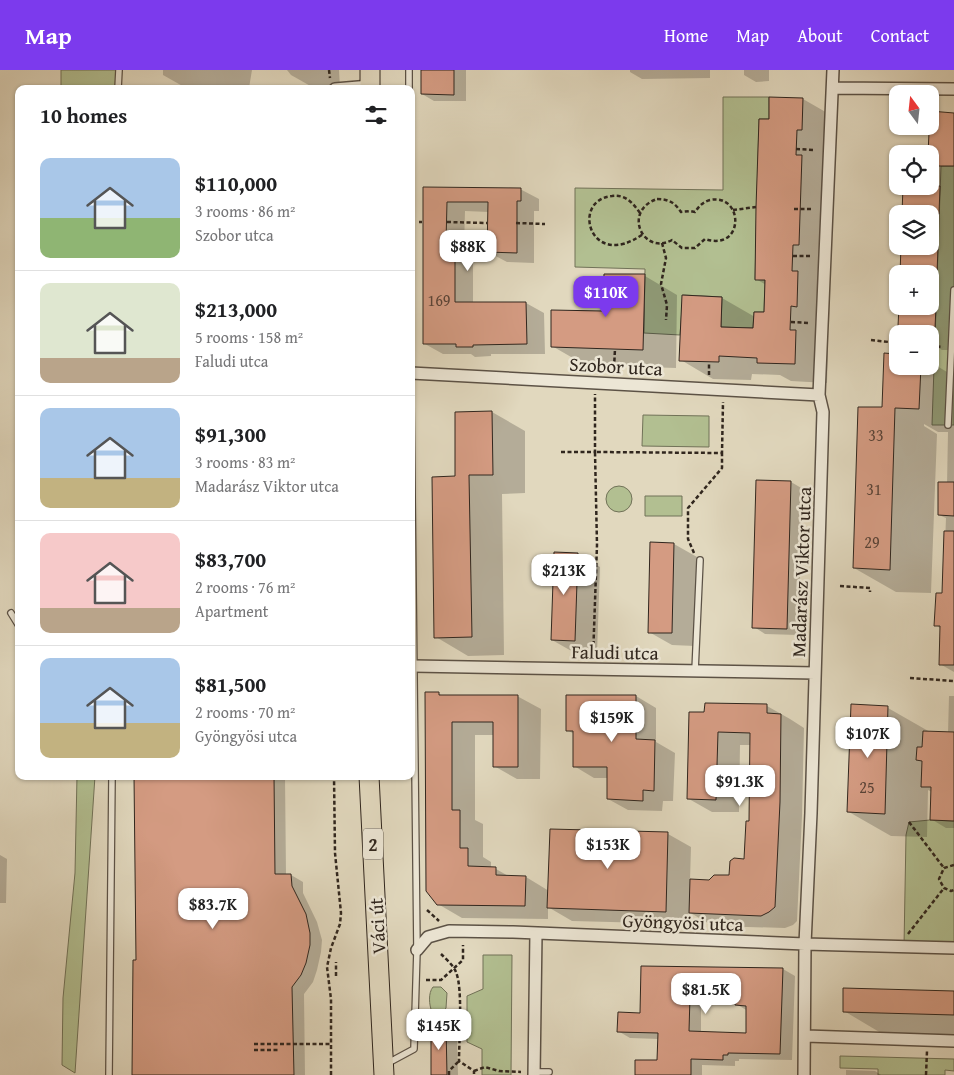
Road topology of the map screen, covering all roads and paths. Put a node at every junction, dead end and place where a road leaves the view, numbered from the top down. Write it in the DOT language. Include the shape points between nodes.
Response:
graph roads {
  1 [pos="119,70"];
  2 [pos="409,70"];
  3 [pos="833,70"];
  4 [pos="118,85"];
  5 [pos="409,85"];
  6 [pos="833,88"];
  7 [pos="954,89"];
  8 [pos="796,149"];
  9 [pos="814,150"];
  10 [pos="756,207"];
  11 [pos="794,208"];
  12 [pos="812,209"];
  13 [pos="733,210"];
  14 [pos="640,213"];
  15 [pos="446,222"];
  16 [pos="487,223"];
  17 [pos="516,223"];
  18 [pos="545,224"];
  19 [pos="643,234"];
  20 [pos="662,243"];
  21 [pos="793,256"];
  22 [pos="811,256"];
  23 [pos="954,290"];
  24 [pos="666,320"];
  25 [pos="791,322"];
  26 [pos="810,323"];
  27 [pos="871,340"];
  28 [pos="889,342"];
  29 [pos="615,349"];
  30 [pos="709,362"];
  31 [pos="614,368"];
  32 [pos="415,373"];
  33 [pos="709,375"];
  34 [pos="594,382"];
  35 [pos="723,390"];
  36 [pos="819,395"];
  37 [pos="948,425"];
  38 [pos="561,452"];
  39 [pos="595,452"];
  40 [pos="722,453"];
  41 [pos="700,560"];
  42 [pos="840,586"];
  43 [pos="870,592"];
  44 [pos="11,613"];
  45 [pos="15,620"];
  46 [pos="415,666"];
  47 [pos="593,669"];
  48 [pos="695,671"];
  49 [pos="815,673"];
  50 [pos="910,678"];
  51 [pos="954,681"];
  52 [pos="112,780"];
  53 [pos="334,780"];
  54 [pos="369,780"];
  55 [pos="415,780"];
  56 [pos="909,822"];
  57 [pos="954,865"];
  58 [pos="944,868"];
  59 [pos="944,888"];
  60 [pos="954,890"];
  61 [pos="417,900"];
  62 [pos="449,931"];
  63 [pos="463,932"];
  64 [pos="536,933"];
  65 [pos="805,944"];
  66 [pos="898,946"];
  67 [pos="954,948"];
  68 [pos="417,950"];
  69 [pos="440,954"];
  70 [pos="336,962"];
  71 [pos="454,968"];
  72 [pos="336,976"];
  73 [pos="425,980"];
  74 [pos="806,1036"];
  75 [pos="927,1040"];
  76 [pos="954,1041"];
  77 [pos="254,1044"];
  78 [pos="331,1044"];
  79 [pos="254,1050"];
  80 [pos="280,1050"];
  81 [pos="459,1061"];
  82 [pos="384,1070"];
  83 [pos="549,1072"];
  84 [pos="474,1073"];
  85 [pos="534,1074"];
  86 [pos="109,1075"];
  87 [pos="331,1075"];
  88 [pos="449,1075"];
  89 [pos="804,1075"];
  90 [pos="926,1075"];
  1 -- 4 [label="lane"];
  2 -- 5 [label="lane"];
  3 -- 6 [label="street, Madarász Viktor utca"];
  6 -- 7 [label="street"];
  6 -- 36 [label="street, Madarász Viktor utca"];
  8 -- 9 [label="path"];
  10 -- 13 [label="path"];
  11 -- 12 [label="path"];
  13 -- 14 [label="path" via="716,199 708,200 696,212 681,212 672,202 657,199"];
  13 -- 20 [label="path" via="736,216 734,229 726,239 713,242 705,239 700,245 688,249 672,240"];
  14 -- 19 [label="path" via="639,228"];
  14 -- 19 [label="path" via="624,197 607,196 599,200 590,213 590,229 600,242 608,245 624,244"];
  15 -- 16 [label="path"];
  17 -- 18 [label="path"];
  19 -- 20 [label="path" via="648,240"];
  20 -- 24 [label="path" via="666,258 661,284"];
  21 -- 22 [label="path"];
  23 -- 37 [label="lane"];
  25 -- 26 [label="path"];
  27 -- 28 [label="path"];
  29 -- 31 [label="path"];
  30 -- 33 [label="path"];
  32 -- 34 [label="street, Szobor utca"];
  34 -- 35 [label="street, Szobor utca"];
  34 -- 39 [label="path"];
  35 -- 36 [label="street, Szobor utca"];
  35 -- 40 [label="path"];
  36 -- 49 [label="street, Madarász Viktor utca" via="823,412"];
  38 -- 39 [label="path"];
  39 -- 40 [label="path"];
  39 -- 47 [label="path" via="597,545"];
  40 -- 41 [label="path" via="722,468 688,508 688,540"];
  41 -- 48 [label="lane"];
  42 -- 43 [label="path" via="870,588"];
  44 -- 45 [label="lane"];
  46 -- 47 [label="street, Faludi utca"];
  47 -- 48 [label="street, Faludi utca"];
  48 -- 49 [label="street, Faludi utca"];
  49 -- 65 [label="street, Madarász Viktor utca"];
  50 -- 51 [label="path"];
  52 -- 86 [label="lane"];
  53 -- 78 [label="path" via="335,853 341,913 327,967"];
  54 -- 82 [label="main road, Váci út / 2"];
  55 -- 61 [label="lane"];
  56 -- 58 [label="path"];
  57 -- 58 [label="path"];
  58 -- 59 [label="path" via="939,879"];
  59 -- 60 [label="path"];
  59 -- 66 [label="path"];
  61 -- 62 [label="path"];
  61 -- 68 [label="lane"];
  62 -- 63 [label="street, Gyöngyösi utca"];
  62 -- 68 [label="street, Gyöngyösi utca" via="428,937"];
  63 -- 64 [label="street, Gyöngyösi utca"];
  63 -- 71 [label="path" via="463,960"];
  64 -- 65 [label="street, Gyöngyösi utca"];
  64 -- 85 [label="street"];
  65 -- 66 [label="street, Gyöngyösi utca"];
  65 -- 74 [label="street, Madarász Viktor utca"];
  66 -- 67 [label="street, Gyöngyösi utca"];
  68 -- 82 [label="lane" via="414,1050"];
  69 -- 71 [label="path"];
  70 -- 72 [label="path"];
  71 -- 73 [label="path" via="441,980"];
  71 -- 81 [label="path" via="458,977"];
  74 -- 75 [label="street"];
  74 -- 89 [label="street, Madarász Viktor utca"];
  75 -- 76 [label="street"];
  75 -- 90 [label="path"];
  77 -- 78 [label="path"];
  78 -- 87 [label="path"];
  79 -- 80 [label="path"];
  81 -- 84 [label="path"];
  81 -- 88 [label="path"];
  83 -- 85 [label="lane"];
  84 -- 85 [label="path" via="485,1068"];
}
